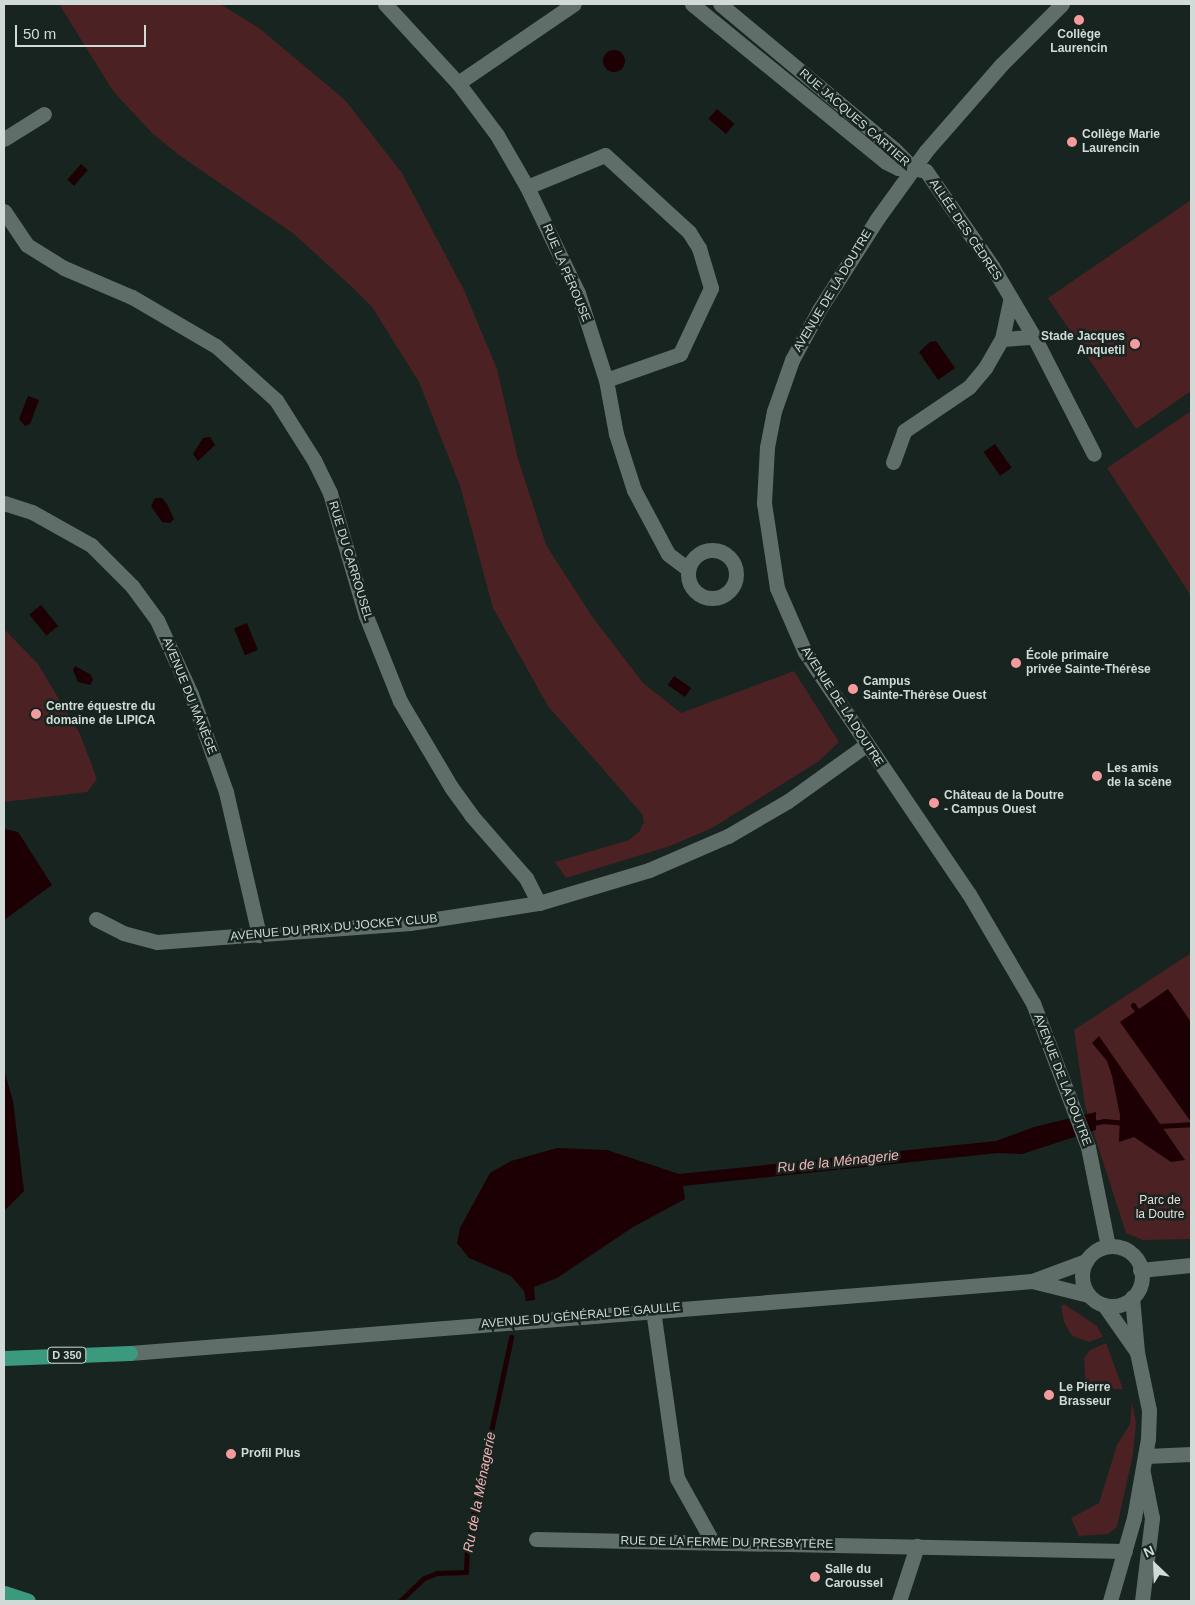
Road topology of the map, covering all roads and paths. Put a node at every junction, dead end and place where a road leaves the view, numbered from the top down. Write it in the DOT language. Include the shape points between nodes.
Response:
graph roads {
  1 [pos="386,4"];
  2 [pos="574,4"];
  3 [pos="692,4"];
  4 [pos="720,4"];
  5 [pos="1062,4"];
  6 [pos="458,82"];
  7 [pos="44,114"];
  8 [pos="4,140"];
  9 [pos="913,168"];
  10 [pos="527,187"];
  11 [pos="4,212"];
  12 [pos="1010,301"];
  13 [pos="1034,338"];
  14 [pos="1002,339"];
  15 [pos="606,380"];
  16 [pos="1094,454"];
  17 [pos="893,462"];
  18 [pos="4,504"];
  19 [pos="688,569"];
  20 [pos="866,745"];
  21 [pos="539,903"];
  22 [pos="96,919"];
  23 [pos="259,936"];
  24 [pos="1108,1246"];
  25 [pos="1086,1261"];
  26 [pos="1191,1265"];
  27 [pos="1140,1270"];
  28 [pos="1032,1281"];
  29 [pos="1088,1295"];
  30 [pos="1132,1297"];
  31 [pos="1104,1304"];
  32 [pos="653,1310"];
  33 [pos="1137,1352"];
  34 [pos="130,1353"];
  35 [pos="4,1358"];
  36 [pos="1191,1454"];
  37 [pos="1146,1456"];
  38 [pos="1143,1473"];
  39 [pos="536,1539"];
  40 [pos="712,1541"];
  41 [pos="917,1546"];
  42 [pos="1125,1551"];
  43 [pos="4,1593"];
  44 [pos="28,1601"];
  45 [pos="899,1601"];
  46 [pos="1110,1601"];
  47 [pos="1142,1601"];
  1 -- 6 [label="street, RUE LA PÉROUSE"];
  2 -- 6 [label="street"];
  3 -- 9 [label="street, RUE JACQUES CARTIER" via="886,162 898,168"];
  4 -- 9 [label="street, RUE JACQUES CARTIER"];
  5 -- 9 [label="street, AVENUE DE LA DOUTRE" via="995,72"];
  6 -- 10 [label="street, RUE LA PÉROUSE" via="496,135"];
  7 -- 8 [label="street"];
  9 -- 12 [label="street, ALLÉE DES CÈDRES" via="926,171 992,266"];
  9 -- 20 [label="street, AVENUE DE LA DOUTRE" via="877,219 800,343 774,411 765,466 765,520 776,588 815,670"];
  10 -- 15 [label="street, RUE LA PÉROUSE" via="578,293"];
  10 -- 15 [label="street" via="605,155 689,232 699,248 711,288 680,354"];
  11 -- 21 [label="street, RUE DU CARROUSEL" via="28,245 64,268 132,297 216,346 276,400 314,460 330,493 366,616 400,701 451,787 526,878"];
  12 -- 13 [label="street, ALLÉE DES CÈDRES"];
  12 -- 14 [label="street"];
  13 -- 14 [label="street"];
  13 -- 16 [label="street, ALLÉE DES CÈDRES"];
  14 -- 17 [label="street" via="969,387 904,431"];
  15 -- 19 [label="street, RUE LA PÉROUSE" via="616,434 634,490 668,554"];
  18 -- 23 [label="street, AVENUE DU MANÈGE" via="32,512 91,546 140,594 157,620 191,694 226,792"];
  20 -- 21 [label="street, AVENUE DU PRIX DU JOCKEY CLUB" via="788,801 728,836 649,870"];
  20 -- 24 [label="street, AVENUE DE LA DOUTRE" via="990,927 1033,1003 1088,1147"];
  21 -- 23 [label="street, AVENUE DU PRIX DU JOCKEY CLUB" via="410,924"];
  22 -- 23 [label="street, AVENUE DU PRIX DU JOCKEY CLUB" via="123,933 157,942"];
  24 -- 25 [label="street"];
  24 -- 27 [label="street" via="1133,1255"];
  25 -- 28 [label="street, AVENUE DU GÉNÉRAL DE GAULLE / D 350"];
  25 -- 29 [label="street" via="1082,1278"];
  26 -- 27 [label="street"];
  27 -- 30 [label="street" via="1141,1281"];
  28 -- 29 [label="street, AVENUE DU GÉNÉRAL DE GAULLE / D 350"];
  28 -- 32 [label="street, AVENUE DU GÉNÉRAL DE GAULLE / D 350"];
  29 -- 31 [label="street"];
  30 -- 31 [label="street" via="1114,1306"];
  30 -- 33 [label="street"];
  31 -- 33 [label="street"];
  32 -- 34 [label="street, AVENUE DU GÉNÉRAL DE GAULLE / D 350"];
  32 -- 40 [label="street" via="677,1478"];
  33 -- 37 [label="street" via="1149,1410"];
  34 -- 35 [label="highway, D 350"];
  36 -- 37 [label="street"];
  37 -- 38 [label="street"];
  38 -- 42 [label="street"];
  38 -- 47 [label="street" via="1152,1518"];
  39 -- 40 [label="street, RUE DE LA FERME DU PRESBYTÈRE"];
  40 -- 41 [label="street, RUE DE LA FERME DU PRESBYTÈRE"];
  41 -- 42 [label="street, RUE DE LA FERME DU PRESBYTÈRE"];
  41 -- 45 [label="street"];
  42 -- 46 [label="street"];
  43 -- 44 [label="highway"];
}
